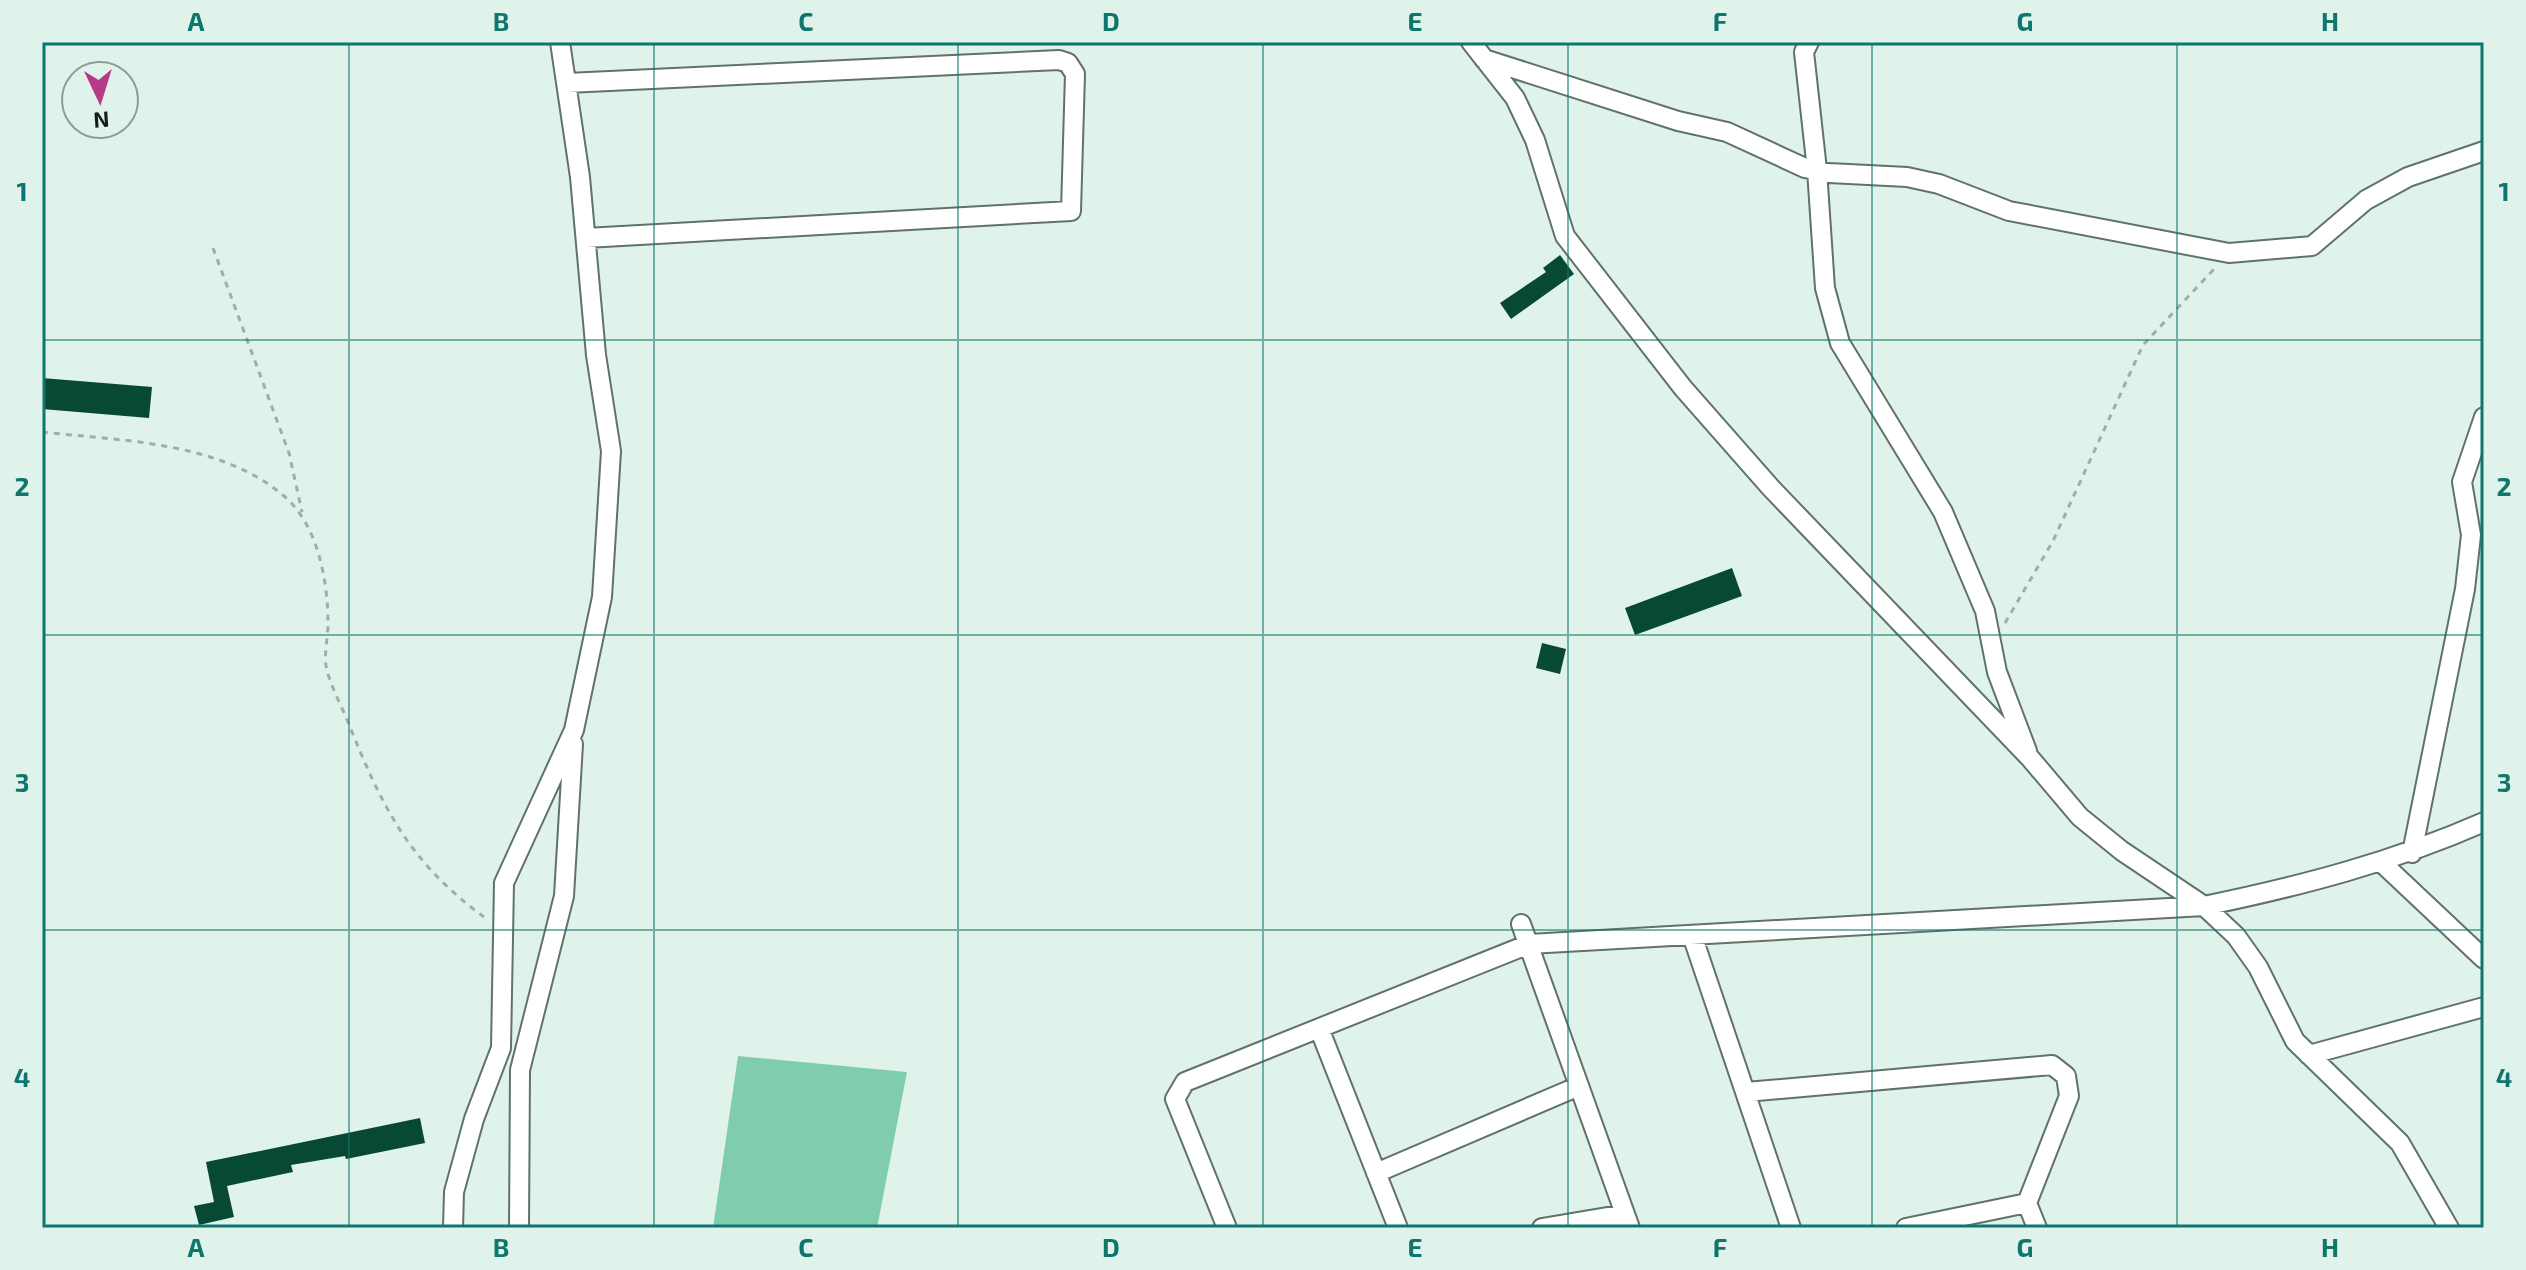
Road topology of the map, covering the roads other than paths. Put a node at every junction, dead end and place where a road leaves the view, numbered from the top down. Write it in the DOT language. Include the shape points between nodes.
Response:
graph roads {
  1 [pos="560,42"];
  2 [pos="1471,42"];
  3 [pos="1809,42"];
  4 [pos="1484,59"];
  5 [pos="567,83"];
  6 [pos="2484,151"];
  7 [pos="1817,170"];
  8 [pos="586,238"];
  9 [pos="2484,417"];
  10 [pos="574,730"];
  11 [pos="2030,758"];
  12 [pos="2484,822"];
  13 [pos="2412,853"];
  14 [pos="2381,862"];
  15 [pos="2204,906"];
  16 [pos="1521,924"];
  17 [pos="1692,935"];
  18 [pos="1529,944"];
  19 [pos="2484,959"];
  20 [pos="2484,1007"];
  21 [pos="1319,1028"];
  22 [pos="2309,1055"];
  23 [pos="1579,1086"];
  24 [pos="1746,1092"];
  25 [pos="1376,1173"];
  26 [pos="2027,1203"];
  27 [pos="1628,1221"];
  28 [pos="453,1228"];
  29 [pos="519,1228"];
  30 [pos="1227,1228"];
  31 [pos="1398,1228"];
  32 [pos="1542,1228"];
  33 [pos="1791,1228"];
  34 [pos="1906,1228"];
  35 [pos="2037,1228"];
  36 [pos="2449,1228"];
  1 -- 5 [label="street"];
  2 -- 4 [label="street"];
  3 -- 7 [label="street" via="1804,52"];
  4 -- 7 [label="street" via="1678,121 1706,125"];
  4 -- 11 [label="street" via="1515,98 1535,140 1565,236 1637,329 1771,488"];
  5 -- 8 [label="street"];
  5 -- 8 [label="street" via="1059,60 1075,74 1071,211"];
  6 -- 7 [label="street" via="2408,177 2377,194 2312,246 2229,253 2009,211 1907,177"];
  7 -- 11 [label="street" via="1825,288 1840,343 1943,512 1985,611 1997,672"];
  8 -- 10 [label="street" via="611,451 602,597"];
  9 -- 13 [label="street" via="2462,482 2471,535 2465,589"];
  10 -- 28 [label="street" via="504,883 501,1048 454,1192"];
  10 -- 29 [label="street" via="564,896 520,1070"];
  11 -- 15 [label="street" via="2080,817"];
  12 -- 13 [label="street"];
  13 -- 14 [label="street"];
  14 -- 15 [label="street" via="2308,885"];
  14 -- 19 [label="street"];
  15 -- 17 [label="street"];
  15 -- 22 [label="street" via="2236,936 2258,967 2295,1041"];
  16 -- 18 [label="street"];
  17 -- 18 [label="street"];
  17 -- 24 [label="street"];
  18 -- 21 [label="street"];
  18 -- 23 [label="street"];
  20 -- 22 [label="street"];
  21 -- 25 [label="street"];
  21 -- 30 [label="street" via="1185,1082 1175,1099"];
  22 -- 36 [label="street" via="2400,1143"];
  23 -- 25 [label="street"];
  23 -- 27 [label="street"];
  24 -- 26 [label="street" via="2052,1065 2066,1076 2069,1096"];
  24 -- 33 [label="street"];
  25 -- 31 [label="street"];
  26 -- 34 [label="street"];
  26 -- 35 [label="street"];
  27 -- 32 [label="street"];
}
